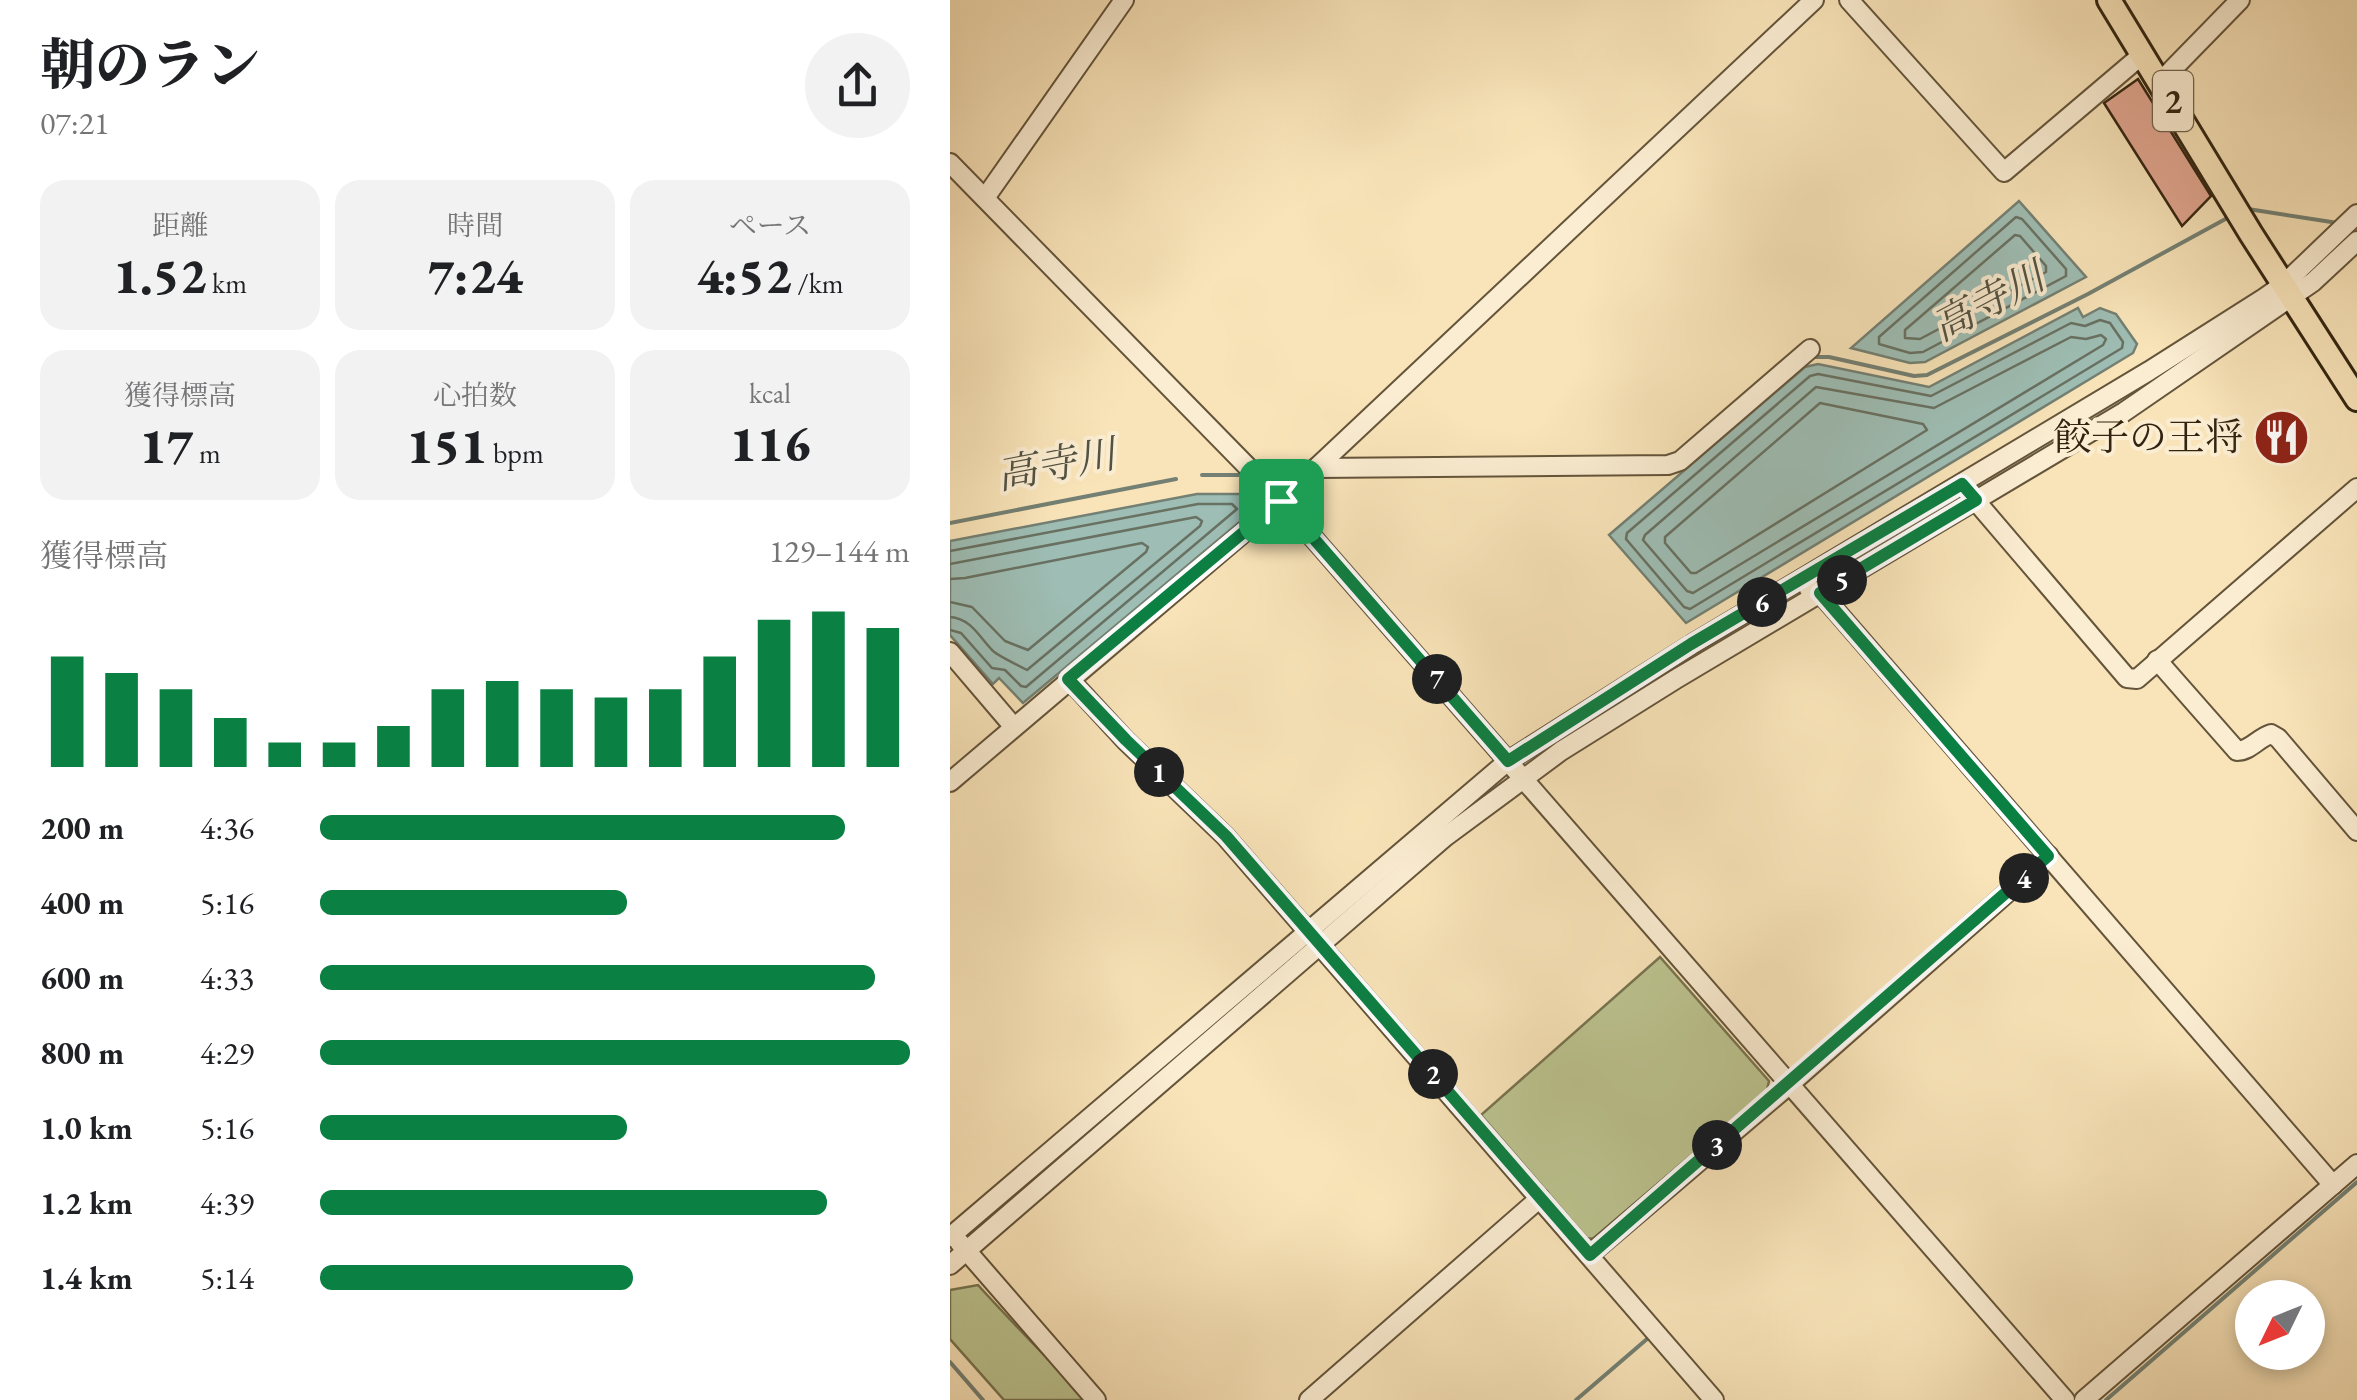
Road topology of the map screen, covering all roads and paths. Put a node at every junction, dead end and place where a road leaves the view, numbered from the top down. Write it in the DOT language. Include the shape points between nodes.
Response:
graph roads {
  1 [pos="1124,0"];
  2 [pos="1814,0"];
  3 [pos="1849,0"];
  4 [pos="2110,0"];
  5 [pos="2240,0"];
  6 [pos="2143,54"];
  7 [pos="2161,81"];
  8 [pos="950,163"];
  9 [pos="984,198"];
  10 [pos="2356,215"];
  11 [pos="2357,241"];
  12 [pos="2288,290"];
  13 [pos="1810,349"];
  14 [pos="2357,398"];
  15 [pos="1316,468"];
  16 [pos="1962,484"];
  17 [pos="2357,488"];
  18 [pos="1976,500"];
  19 [pos="1281,501"];
  20 [pos="1836,558"];
  21 [pos="1785,589"];
  22 [pos="1820,593"];
  23 [pos="950,652"];
  24 [pos="2157,660"];
  25 [pos="1068,679"];
  26 [pos="1013,726"];
  27 [pos="1508,761"];
  28 [pos="1524,778"];
  29 [pos="950,782"];
  30 [pos="2357,831"];
  31 [pos="2048,856"];
  32 [pos="1314,938"];
  33 [pos="1789,1085"];
  34 [pos="2357,1164"];
  35 [pos="2333,1185"];
  36 [pos="1540,1198"];
  37 [pos="951,1234"];
  38 [pos="967,1251"];
  39 [pos="1590,1255"];
  40 [pos="950,1265"];
  41 [pos="1096,1400"];
  42 [pos="1309,1400"];
  43 [pos="1714,1400"];
  44 [pos="2064,1400"];
  45 [pos="2084,1400"];
  1 -- 9 [label="street"];
  2 -- 15 [label="street"];
  3 -- 6 [label="street" via="2004,172"];
  4 -- 6 [label="main road, 2"];
  5 -- 7 [label="street"];
  6 -- 7 [label="main road, 2"];
  7 -- 12 [label="main road, 2"];
  8 -- 9 [label="street"];
  9 -- 19 [label="street"];
  10 -- 12 [label="street"];
  11 -- 12 [label="street"];
  12 -- 14 [label="main road, 2"];
  12 -- 16 [label="street"];
  12 -- 18 [label="street" via="2124,412"];
  13 -- 15 [label="street" via="1668,465"];
  15 -- 19 [label="street"];
  16 -- 18 [label="street"];
  16 -- 20 [label="street"];
  17 -- 24 [label="street"];
  18 -- 22 [label="street"];
  18 -- 24 [label="street" via="2127,678 2137,678"];
  19 -- 25 [label="street"];
  19 -- 27 [label="street"];
  20 -- 21 [label="street"];
  20 -- 22 [label="street"];
  21 -- 22 [label="street"];
  21 -- 27 [label="street"];
  22 -- 28 [label="street"];
  22 -- 31 [label="street"];
  23 -- 26 [label="street"];
  24 -- 30 [label="street" via="2238,752 2271,734 2278,738"];
  25 -- 26 [label="street"];
  25 -- 32 [label="street" via="1226,836"];
  26 -- 29 [label="street"];
  27 -- 28 [label="street"];
  27 -- 32 [label="street"];
  28 -- 32 [label="street"];
  28 -- 33 [label="street"];
  31 -- 33 [label="street"];
  31 -- 35 [label="street"];
  32 -- 36 [label="street"];
  32 -- 37 [label="street"];
  32 -- 38 [label="street"];
  33 -- 39 [label="street"];
  33 -- 44 [label="street"];
  34 -- 35 [label="street"];
  35 -- 45 [label="street"];
  36 -- 39 [label="street"];
  36 -- 42 [label="street"];
  37 -- 38 [label="street"];
  38 -- 40 [label="street"];
  38 -- 41 [label="street"];
  39 -- 43 [label="street"];
}
